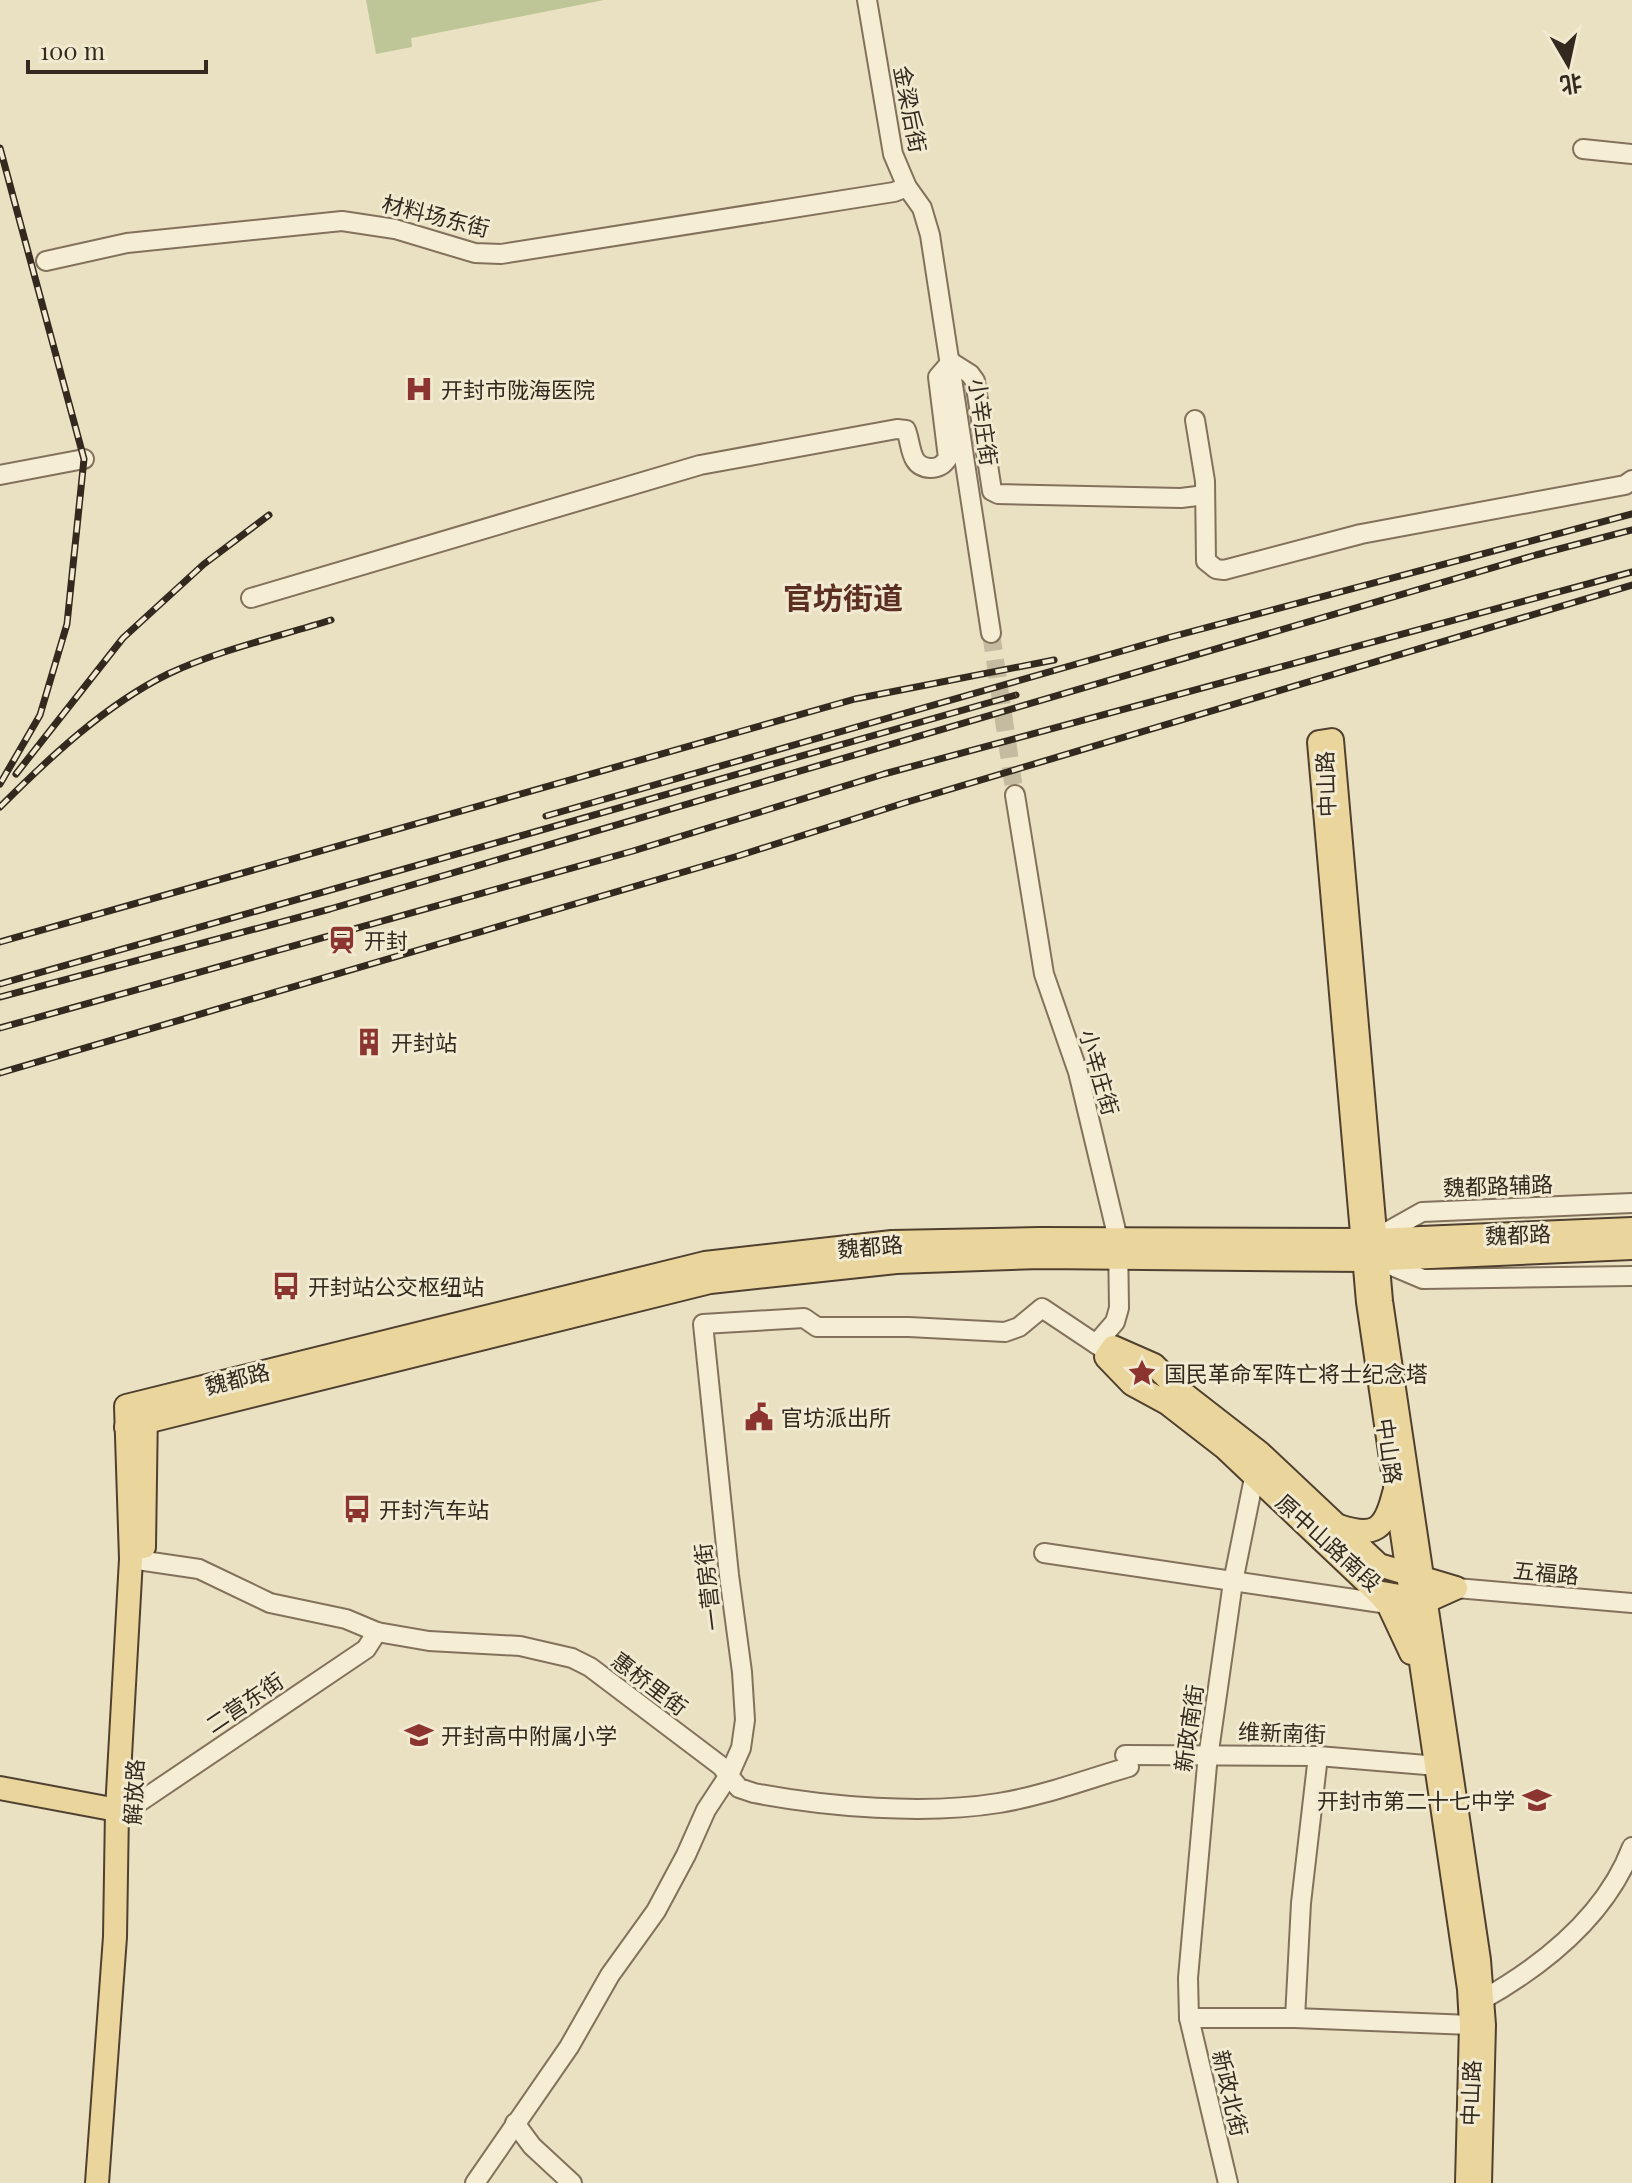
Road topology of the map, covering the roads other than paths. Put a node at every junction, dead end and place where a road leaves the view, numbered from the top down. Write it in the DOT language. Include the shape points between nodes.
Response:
graph roads {
  1 [pos="867,0"];
  2 [pos="1583,149"];
  3 [pos="1632,154"];
  4 [pos="907,187"];
  5 [pos="46,261"];
  6 [pos="951,362"];
  7 [pos="1195,420"];
  8 [pos="84,459"];
  9 [pos="0,475"];
  10 [pos="1632,480"];
  11 [pos="1205,495"];
  12 [pos="251,598"];
  13 [pos="991,633"];
  14 [pos="1015,795"];
  15 [pos="1632,1203"];
  16 [pos="1632,1229"];
  17 [pos="1119,1248"];
  18 [pos="1632,1248"];
  19 [pos="1369,1250"];
  20 [pos="1632,1276"];
  21 [pos="1102,1348"];
  22 [pos="136,1414"];
  23 [pos="1257,1464"];
  24 [pos="1396,1488"];
  25 [pos="1339,1526"];
  26 [pos="1044,1553"];
  27 [pos="138,1560"];
  28 [pos="1233,1582"];
  29 [pos="1417,1588"];
  30 [pos="1456,1588"];
  31 [pos="1382,1598"];
  32 [pos="1632,1603"];
  33 [pos="377,1632"];
  34 [pos="1429,1702"];
  35 [pos="1209,1754"];
  36 [pos="1318,1756"];
  37 [pos="1127,1761"];
  38 [pos="1438,1766"];
  39 [pos="729,1775"];
  40 [pos="0,1788"];
  41 [pos="124,1809"];
  42 [pos="1632,1847"];
  43 [pos="1482,2000"];
  44 [pos="1189,2016"];
  45 [pos="1295,2018"];
  46 [pos="1471,2025"];
  47 [pos="515,2123"];
  48 [pos="97,2183"];
  49 [pos="109,2183"];
  50 [pos="475,2183"];
  51 [pos="572,2183"];
  52 [pos="1228,2183"];
  53 [pos="1467,2183"];
  54 [pos="1480,2183"];
  1 -- 4 [label="street, 金梁后街" via="893,154"];
  2 -- 3 [label="street"];
  4 -- 5 [label="street, 材料场东街" via="501,254 475,253 395,229 342,221 127,243"];
  4 -- 6 [label="street, 金梁后街" via="922,208 930,235"];
  6 -- 11 [label="street" via="975,381 992,491"];
  6 -- 12 [label="street" via="938,377 948,458 939,467 918,465 906,430 897,429 700,465"];
  6 -- 13 [label="street, 小辛庄街"];
  7 -- 11 [label="street"];
  8 -- 9 [label="street"];
  10 -- 11 [label="street" via="1361,534 1224,570 1206,561"];
  14 -- 17 [label="street, 小辛庄街" via="1044,974 1078,1072"];
  15 -- 19 [label="street, 魏都路辅路" via="1422,1212"];
  16 -- 19 [label="main road, 魏都路"];
  17 -- 19 [label="main road, 魏都路"];
  17 -- 21 [label="street, 小辛庄街" via="1119,1308"];
  17 -- 22 [label="main road, 魏都路" via="892,1242 705,1263"];
  18 -- 19 [label="main road, 魏都路"];
  19 -- 19 [label="main road, 中山路" via="1332,740 1319,742"];
  19 -- 20 [label="street" via="1423,1279"];
  19 -- 24 [label="main road, 中山路"];
  19 -- 29 [label="main road, 中山路"];
  21 -- 23 [label="main road, 原中山路南段" via="1113,1347 1154,1365"];
  21 -- 39 [label="street, 一营房街" via="1042,1308 1005,1332 817,1327 804,1318 703,1324 742,1672 743,1736"];
  22 -- 27 [label="main road, 解放路"];
  23 -- 25 [label="main road, 原中山路南段"];
  23 -- 28 [label="street, 新政南街"];
  23 -- 31 [label="main road, 原中山路南段"];
  24 -- 25 [label="main road" via="1383,1524 1364,1533"];
  24 -- 29 [label="main road, 中山路"];
  25 -- 29 [label="main road, 原中山路南段" via="1362,1552"];
  26 -- 28 [label="street"];
  27 -- 33 [label="street, 惠桥里街" via="199,1569 270,1603 346,1619"];
  27 -- 41 [label="main road, 解放路"];
  28 -- 31 [label="street"];
  28 -- 35 [label="street, 新政南街"];
  29 -- 30 [label="main road"];
  29 -- 31 [label="main road, 原中山路南段"];
  29 -- 34 [label="main road, 中山路"];
  29 -- 43 [label="main road, 中山路"];
  30 -- 32 [label="street, 五福路"];
  31 -- 34 [label="main road" via="1405,1635"];
  33 -- 39 [label="street, 惠桥里街" via="520,1646 572,1658"];
  33 -- 41 [label="street, 二营东街" via="366,1649"];
  34 -- 38 [label="main road, 中山路"];
  35 -- 36 [label="street, 维新南街"];
  35 -- 37 [label="street, 维新南街"];
  35 -- 44 [label="street, 新政南街" via="1194,1888"];
  36 -- 38 [label="street, 维新南街"];
  36 -- 45 [label="street" via="1301,1903"];
  37 -- 39 [label="street, 惠桥里街" via="1001,1803 957,1808 779,1798 739,1788"];
  38 -- 46 [label="main road, 中山路"];
  39 -- 47 [label="street, 一营房街" via="656,1911"];
  40 -- 41 [label="main road"];
  41 -- 48 [label="main road, 解放路"];
  41 -- 49 [label="main road, 解放路" via="126,1939"];
  42 -- 43 [label="street" via="1609,1894 1588,1920 1514,1983"];
  43 -- 54 [label="main road, 中山路"];
  44 -- 45 [label="street"];
  44 -- 52 [label="street, 新政北街"];
  45 -- 46 [label="street"];
  46 -- 53 [label="main road, 中山路"];
  47 -- 50 [label="street, 一营房街"];
  47 -- 51 [label="street"];
}
